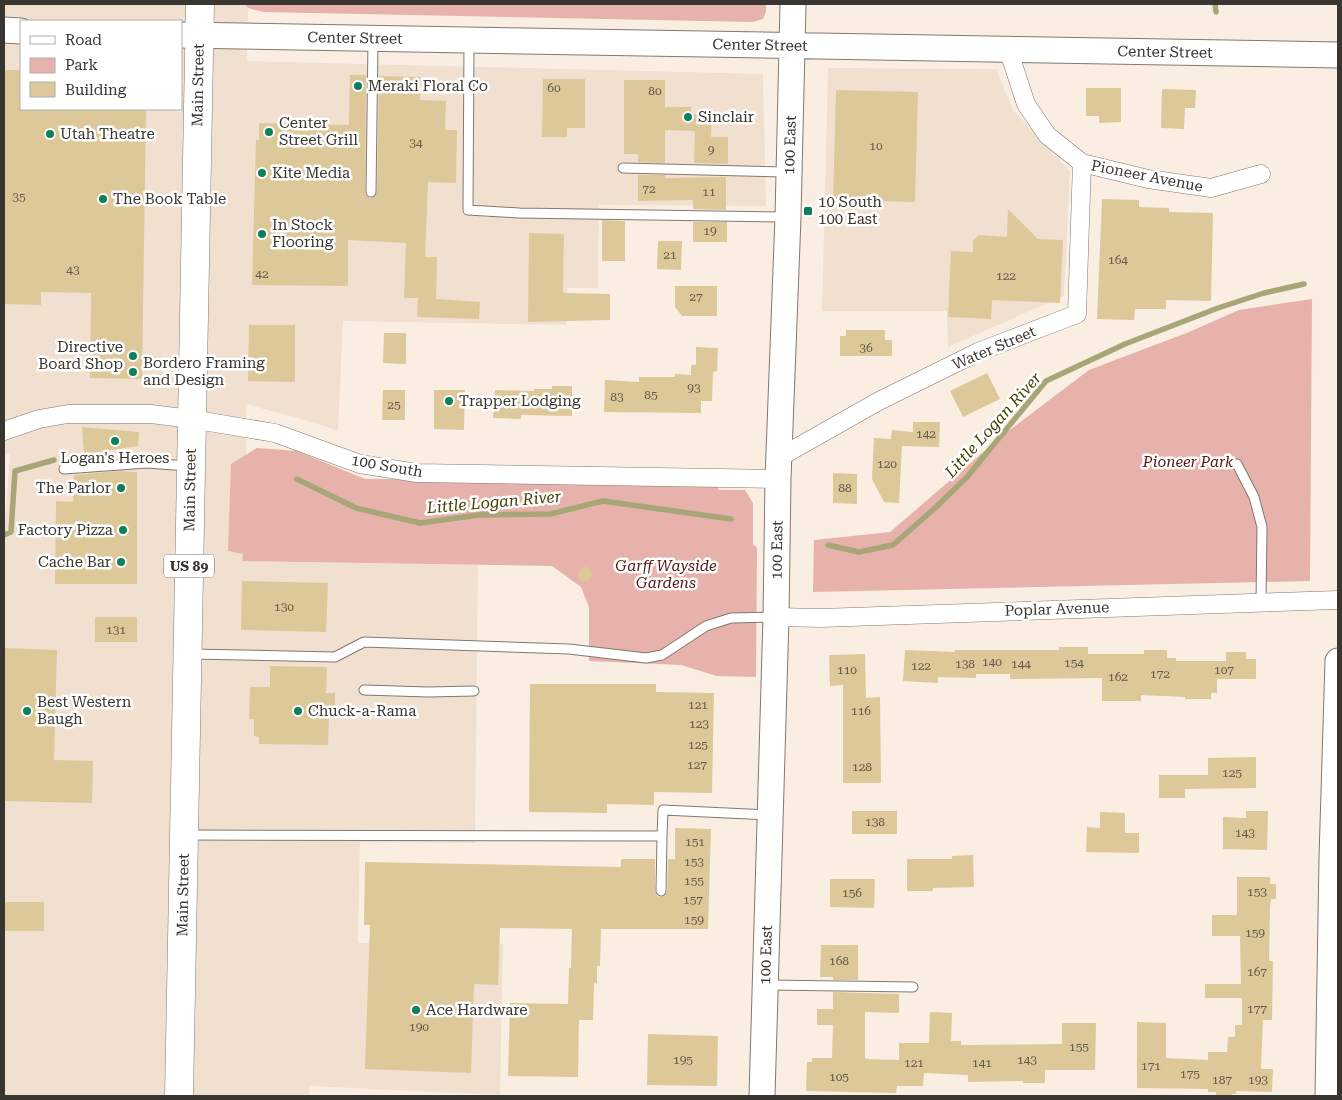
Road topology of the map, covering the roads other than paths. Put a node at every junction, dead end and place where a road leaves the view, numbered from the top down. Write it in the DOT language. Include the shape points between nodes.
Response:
graph roads {
  1 [pos="200,4"];
  2 [pos="793,4"];
  3 [pos="4,30"];
  4 [pos="20,31"];
  5 [pos="190,35"];
  6 [pos="373,38"];
  7 [pos="469,40"];
  8 [pos="793,45"];
  9 [pos="1008,49"];
  10 [pos="1338,55"];
  11 [pos="1082,163"];
  12 [pos="623,168"];
  13 [pos="789,172"];
  14 [pos="1261,174"];
  15 [pos="371,192"];
  16 [pos="788,217"];
  17 [pos="191,418"];
  18 [pos="4,430"];
  19 [pos="1237,464"];
  20 [pos="190,466"];
  21 [pos="64,469"];
  22 [pos="779,479"];
  23 [pos="1338,600"];
  24 [pos="1261,602"];
  25 [pos="776,609"];
  26 [pos="187,654"];
  27 [pos="1338,661"];
  28 [pos="364,690"];
  29 [pos="474,691"];
  30 [pos="770,815"];
  31 [pos="184,835"];
  32 [pos="662,836"];
  33 [pos="661,891"];
  34 [pos="765,985"];
  35 [pos="913,987"];
  36 [pos="179,1096"];
  37 [pos="762,1096"];
  38 [pos="1328,1096"];
  1 -- 5 [label="highway, Main Street / US 89"];
  2 -- 8 [label="main road, 100 East"];
  3 -- 4 [label="main road"];
  5 -- 6 [label="main road, Center Street"];
  5 -- 17 [label="highway, Main Street / US 89"];
  6 -- 7 [label="main road, Center Street"];
  6 -- 15 [label="lane"];
  7 -- 8 [label="main road, Center Street"];
  7 -- 16 [label="lane" via="468,210"];
  8 -- 9 [label="main road, Center Street"];
  8 -- 13 [label="main road, 100 East"];
  9 -- 10 [label="main road, Center Street"];
  9 -- 11 [label="street, Pioneer Avenue" via="1026,104 1047,134"];
  11 -- 14 [label="street, Pioneer Avenue" via="1211,188"];
  11 -- 22 [label="street, Water Street" via="1077,314 978,352 879,401"];
  12 -- 13 [label="lane"];
  13 -- 16 [label="main road, 100 East"];
  16 -- 22 [label="main road, 100 East"];
  17 -- 18 [label="street, 100 South" via="151,414 68,414"];
  17 -- 20 [label="highway, Main Street / US 89"];
  17 -- 22 [label="street, 100 South" via="275,433 360,464 417,473"];
  19 -- 24 [label="lane" via="1254,497 1262,527"];
  20 -- 21 [label="lane" via="147,463"];
  20 -- 26 [label="highway, Main Street / US 89"];
  22 -- 25 [label="main road, 100 East"];
  23 -- 24 [label="street, Poplar Avenue"];
  24 -- 25 [label="street, Poplar Avenue" via="821,618"];
  25 -- 26 [label="lane" via="706,626 662,655 646,658 569,649 364,642 335,657"];
  25 -- 30 [label="main road, 100 East"];
  26 -- 31 [label="highway, Main Street / US 89"];
  27 -- 38 [label="main road"];
  28 -- 29 [label="lane"];
  30 -- 32 [label="lane" via="663,810"];
  30 -- 34 [label="main road, 100 East"];
  31 -- 32 [label="lane"];
  31 -- 36 [label="highway, Main Street / US 89"];
  32 -- 33 [label="lane"];
  34 -- 35 [label="lane"];
  34 -- 37 [label="main road, 100 East"];
}
